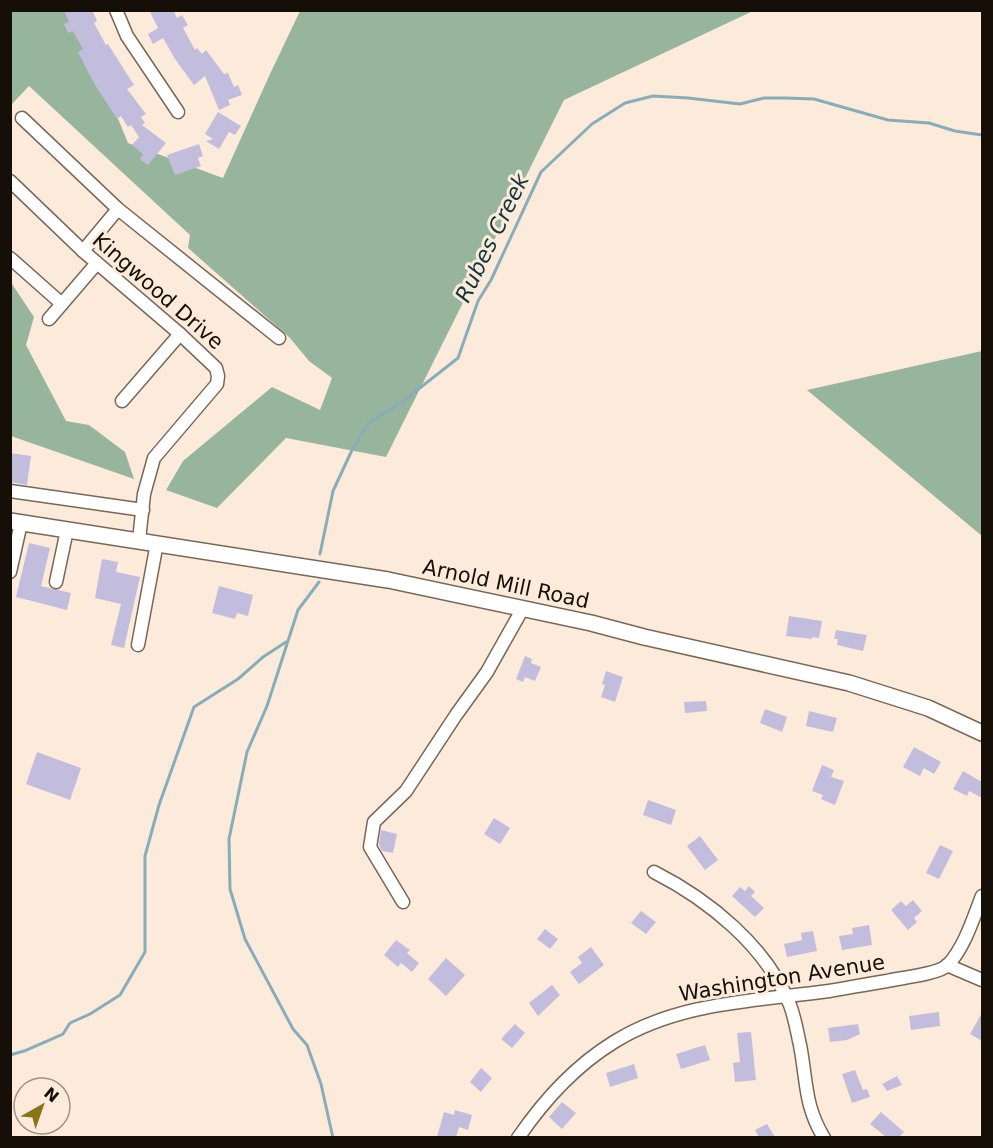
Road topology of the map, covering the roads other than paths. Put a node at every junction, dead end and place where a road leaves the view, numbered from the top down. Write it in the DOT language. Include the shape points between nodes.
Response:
graph roads {
  1 [pos="116,10"];
  2 [pos="178,112"];
  3 [pos="22,118"];
  4 [pos="10,181"];
  5 [pos="118,209"];
  6 [pos="83,250"];
  7 [pos="10,258"];
  8 [pos="98,264"];
  9 [pos="62,304"];
  10 [pos="49,319"];
  11 [pos="180,334"];
  12 [pos="279,338"];
  13 [pos="122,401"];
  14 [pos="10,491"];
  15 [pos="142,510"];
  16 [pos="16,522"];
  17 [pos="67,530"];
  18 [pos="139,540"];
  19 [pos="158,543"];
  20 [pos="11,567"];
  21 [pos="56,582"];
  22 [pos="523,608"];
  23 [pos="138,645"];
  24 [pos="982,733"];
  25 [pos="654,872"];
  26 [pos="982,896"];
  27 [pos="403,902"];
  28 [pos="947,965"];
  29 [pos="982,980"];
  30 [pos="784,995"];
  31 [pos="518,1137"];
  32 [pos="824,1137"];
  1 -- 2 [label="street" via="127,36"];
  3 -- 5 [label="street"];
  4 -- 6 [label="street, Kingwood Drive"];
  5 -- 6 [label="street"];
  5 -- 12 [label="street"];
  6 -- 8 [label="street, Kingwood Drive"];
  7 -- 9 [label="street"];
  8 -- 9 [label="street"];
  8 -- 11 [label="street, Kingwood Drive"];
  9 -- 10 [label="street"];
  11 -- 13 [label="street"];
  11 -- 15 [label="street, Kingwood Drive" via="216,368 217,384 154,458"];
  14 -- 15 [label="street"];
  15 -- 18 [label="street, Kingwood Drive"];
  16 -- 17 [label="main road, Arnold Mill Road"];
  16 -- 20 [label="street"];
  17 -- 18 [label="main road, Arnold Mill Road"];
  17 -- 21 [label="street"];
  18 -- 19 [label="main road, Arnold Mill Road"];
  19 -- 22 [label="main road, Arnold Mill Road" via="388,580"];
  19 -- 23 [label="street"];
  22 -- 24 [label="main road, Arnold Mill Road" via="849,683 928,708"];
  22 -- 27 [label="street" via="487,672 406,791 374,822 370,847"];
  25 -- 30 [label="street" via="713,911 755,947"];
  26 -- 28 [label="street" via="960,948"];
  28 -- 29 [label="street"];
  28 -- 30 [label="street, Washington Avenue" via="904,978"];
  30 -- 31 [label="street, Washington Avenue" via="672,1016 614,1041 551,1094"];
  30 -- 32 [label="street" via="793,1015 811,1112"];
}
